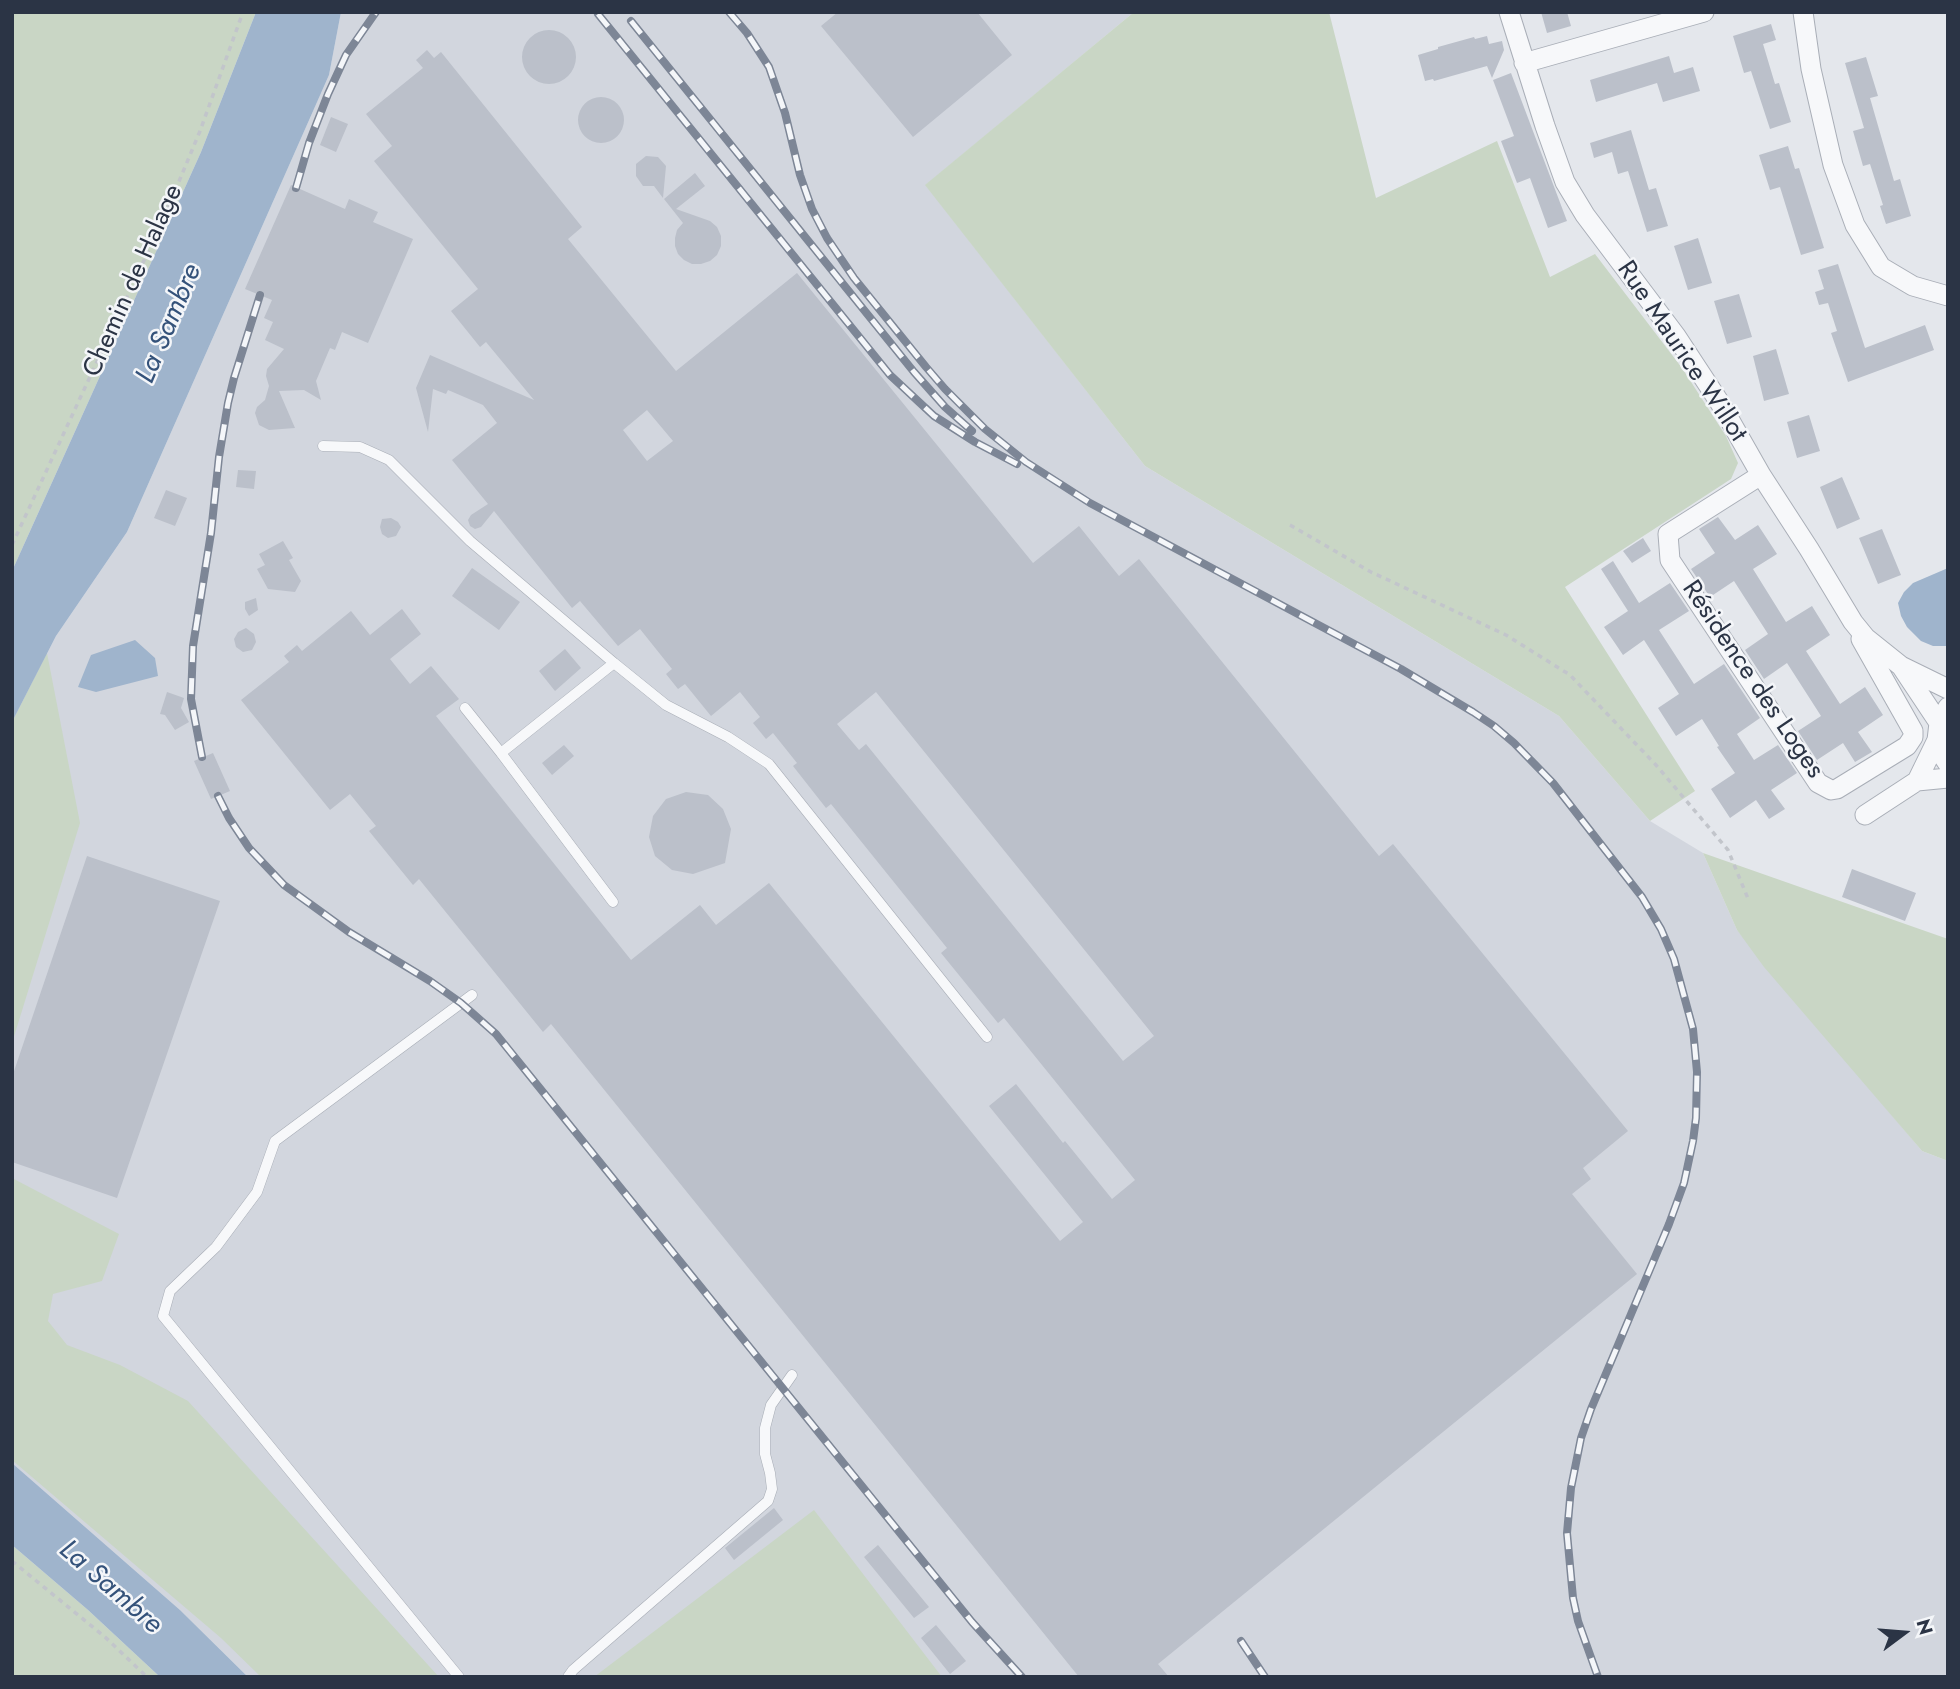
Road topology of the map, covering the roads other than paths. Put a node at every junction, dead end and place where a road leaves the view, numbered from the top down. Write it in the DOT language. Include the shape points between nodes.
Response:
graph roads {
  1 [pos="1508,12"];
  2 [pos="1704,12"];
  3 [pos="1803,12"];
  4 [pos="1524,63"];
  5 [pos="1948,296"];
  6 [pos="323,446"];
  7 [pos="1761,475"];
  8 [pos="1853,622"];
  9 [pos="614,663"];
  10 [pos="1901,666"];
  11 [pos="1948,689"];
  12 [pos="465,708"];
  13 [pos="1941,723"];
  14 [pos="501,753"];
  15 [pos="1948,764"];
  16 [pos="1948,778"];
  17 [pos="1917,780"];
  18 [pos="1865,815"];
  19 [pos="613,902"];
  20 [pos="472,995"];
  21 [pos="987,1037"];
  22 [pos="792,1375"];
  23 [pos="459,1677"];
  24 [pos="568,1677"];
  1 -- 4 [label="street, Rue Maurice Willot"];
  2 -- 4 [label="street"];
  3 -- 5 [label="street" via="1833,165 1855,225 1881,267 1913,286"];
  4 -- 7 [label="street, Rue Maurice Willot" via="1565,182 1676,335"];
  6 -- 9 [label="lane" via="360,447 389,460 470,541"];
  7 -- 8 [label="street, Rue Maurice Willot"];
  7 -- 8 [label="street, Résidence des Loges" via="1668,534 1671,560 1818,783 1831,790 1907,746 1913,737"];
  8 -- 10 [label="street, Rue Maurice Willot"];
  9 -- 14 [label="lane"];
  9 -- 21 [label="lane" via="666,705 769,764"];
  10 -- 11 [label="street, Rue Maurice Willot"];
  10 -- 13 [label="street, Rue Maurice Willot"];
  12 -- 14 [label="lane"];
  13 -- 15 [label="street, Rue Maurice Willot" via="1940,751"];
  13 -- 17 [label="street"];
  14 -- 19 [label="lane"];
  16 -- 17 [label="street"];
  17 -- 18 [label="street"];
  20 -- 23 [label="lane" via="275,1141 257,1192 216,1247 170,1291 163,1316"];
  22 -- 24 [label="lane" via="771,1405 765,1427 772,1489 768,1501"];
}
